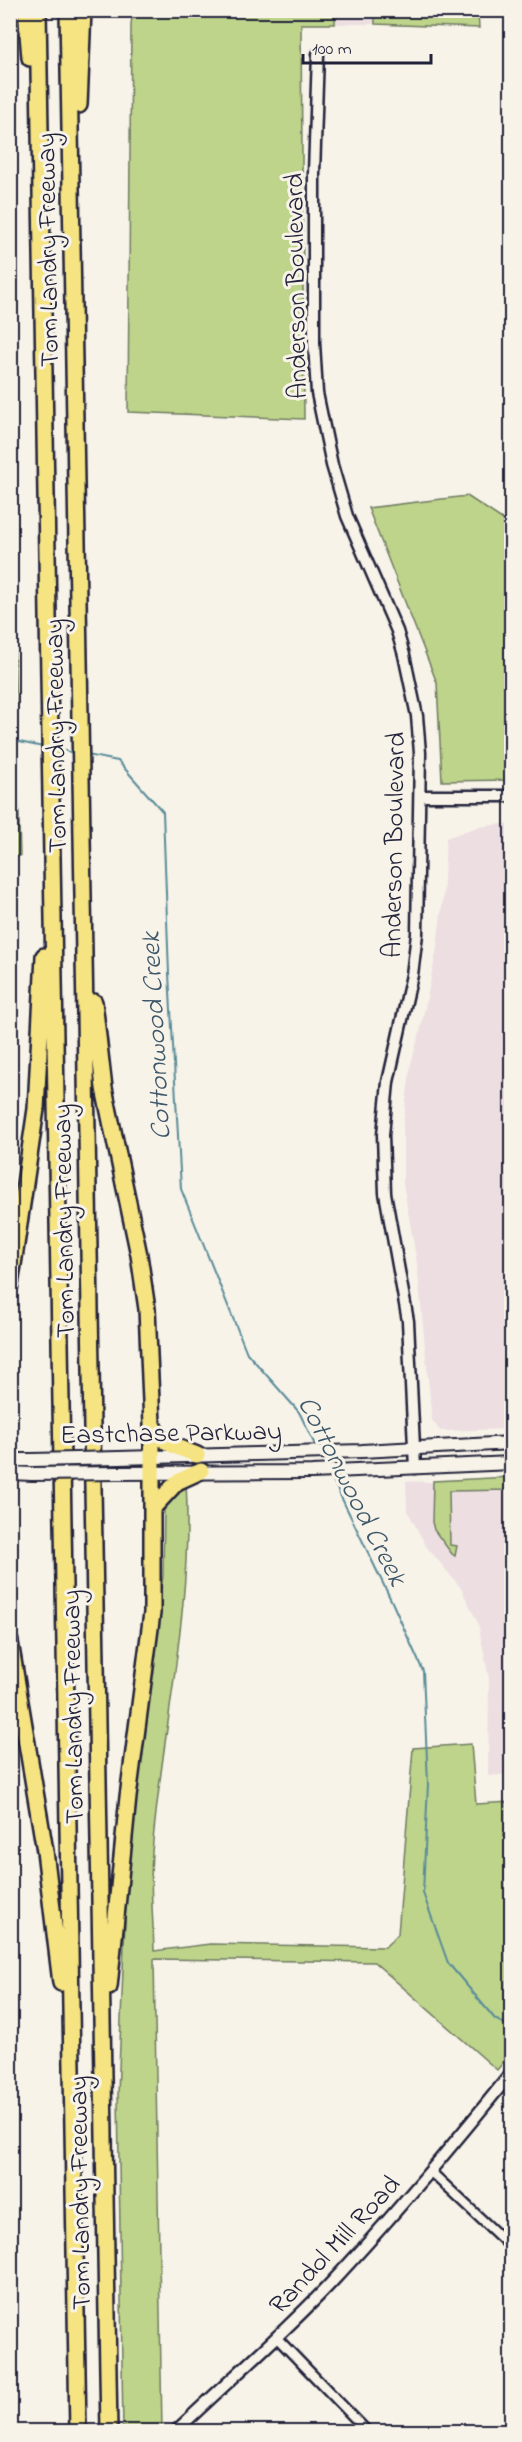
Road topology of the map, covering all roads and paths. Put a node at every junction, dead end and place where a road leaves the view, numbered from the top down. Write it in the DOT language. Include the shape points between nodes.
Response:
graph roads {
  1 [pos="26,10"];
  2 [pos="38,10"];
  3 [pos="68,10"];
  4 [pos="83,10"];
  5 [pos="318,54"];
  6 [pos="43,240"];
  7 [pos="73,252"];
  8 [pos="51,794"];
  9 [pos="420,796"];
  10 [pos="512,796"];
  11 [pos="84,921"];
  12 [pos="10,1286"];
  13 [pos="152,1424"];
  14 [pos="512,1443"];
  15 [pos="414,1449"];
  16 [pos="197,1455"];
  17 [pos="10,1460"];
  18 [pos="512,1463"];
  19 [pos="152,1465"];
  20 [pos="415,1468"];
  21 [pos="201,1472"];
  22 [pos="10,1473"];
  23 [pos="152,1509"];
  24 [pos="10,1642"];
  25 [pos="71,2060"];
  26 [pos="102,2062"];
  27 [pos="512,2072"];
  28 [pos="431,2172"];
  29 [pos="512,2248"];
  30 [pos="277,2338"];
  31 [pos="78,2432"];
  32 [pos="109,2432"];
  33 [pos="175,2432"];
  34 [pos="368,2432"];
  1 -- 6 [label="highway"];
  2 -- 6 [label="highway, Tom Landry Freeway"];
  3 -- 7 [label="highway, Tom Landry Freeway"];
  4 -- 7 [label="highway"];
  5 -- 9 [label="street, Anderson Boulevard" via="314,309 317,393 347,516 405,655 417,716"];
  6 -- 8 [label="highway, Tom Landry Freeway"];
  7 -- 11 [label="highway, Tom Landry Freeway"];
  8 -- 12 [label="highway" via="45,816 43,981 36,1109"];
  8 -- 25 [label="highway, Tom Landry Freeway"];
  9 -- 10 [label="street"];
  9 -- 15 [label="street, Anderson Boulevard" via="417,934 388,1082 383,1135 385,1193 406,1304"];
  11 -- 13 [label="highway" via="104,1088 147,1309"];
  11 -- 26 [label="highway, Tom Landry Freeway"];
  13 -- 16 [label="highway" via="157,1436"];
  13 -- 19 [label="highway"];
  14 -- 15 [label="main road, Eastchase Parkway"];
  15 -- 16 [label="main road, Eastchase Parkway"];
  15 -- 20 [label="street, Anderson Boulevard"];
  16 -- 19 [label="main road, Eastchase Parkway"];
  17 -- 19 [label="main road, Eastchase Parkway, bridge" via="119,1458"];
  18 -- 20 [label="main road, Eastchase Parkway"];
  19 -- 21 [label="main road, Eastchase Parkway"];
  19 -- 22 [label="main road, Eastchase Parkway, bridge" via="118,1473"];
  19 -- 23 [label="highway"];
  20 -- 21 [label="main road, Eastchase Parkway"];
  21 -- 23 [label="highway" via="177,1482"];
  23 -- 26 [label="highway" via="152,1613 128,1797"];
  24 -- 25 [label="highway" via="45,1851"];
  25 -- 31 [label="highway, Tom Landry Freeway"];
  26 -- 32 [label="highway, Tom Landry Freeway"];
  27 -- 28 [label="street, Randol Mill Road"];
  28 -- 29 [label="street"];
  28 -- 30 [label="street, Randol Mill Road"];
  30 -- 33 [label="street, Randol Mill Road"];
  30 -- 34 [label="street"];
}
